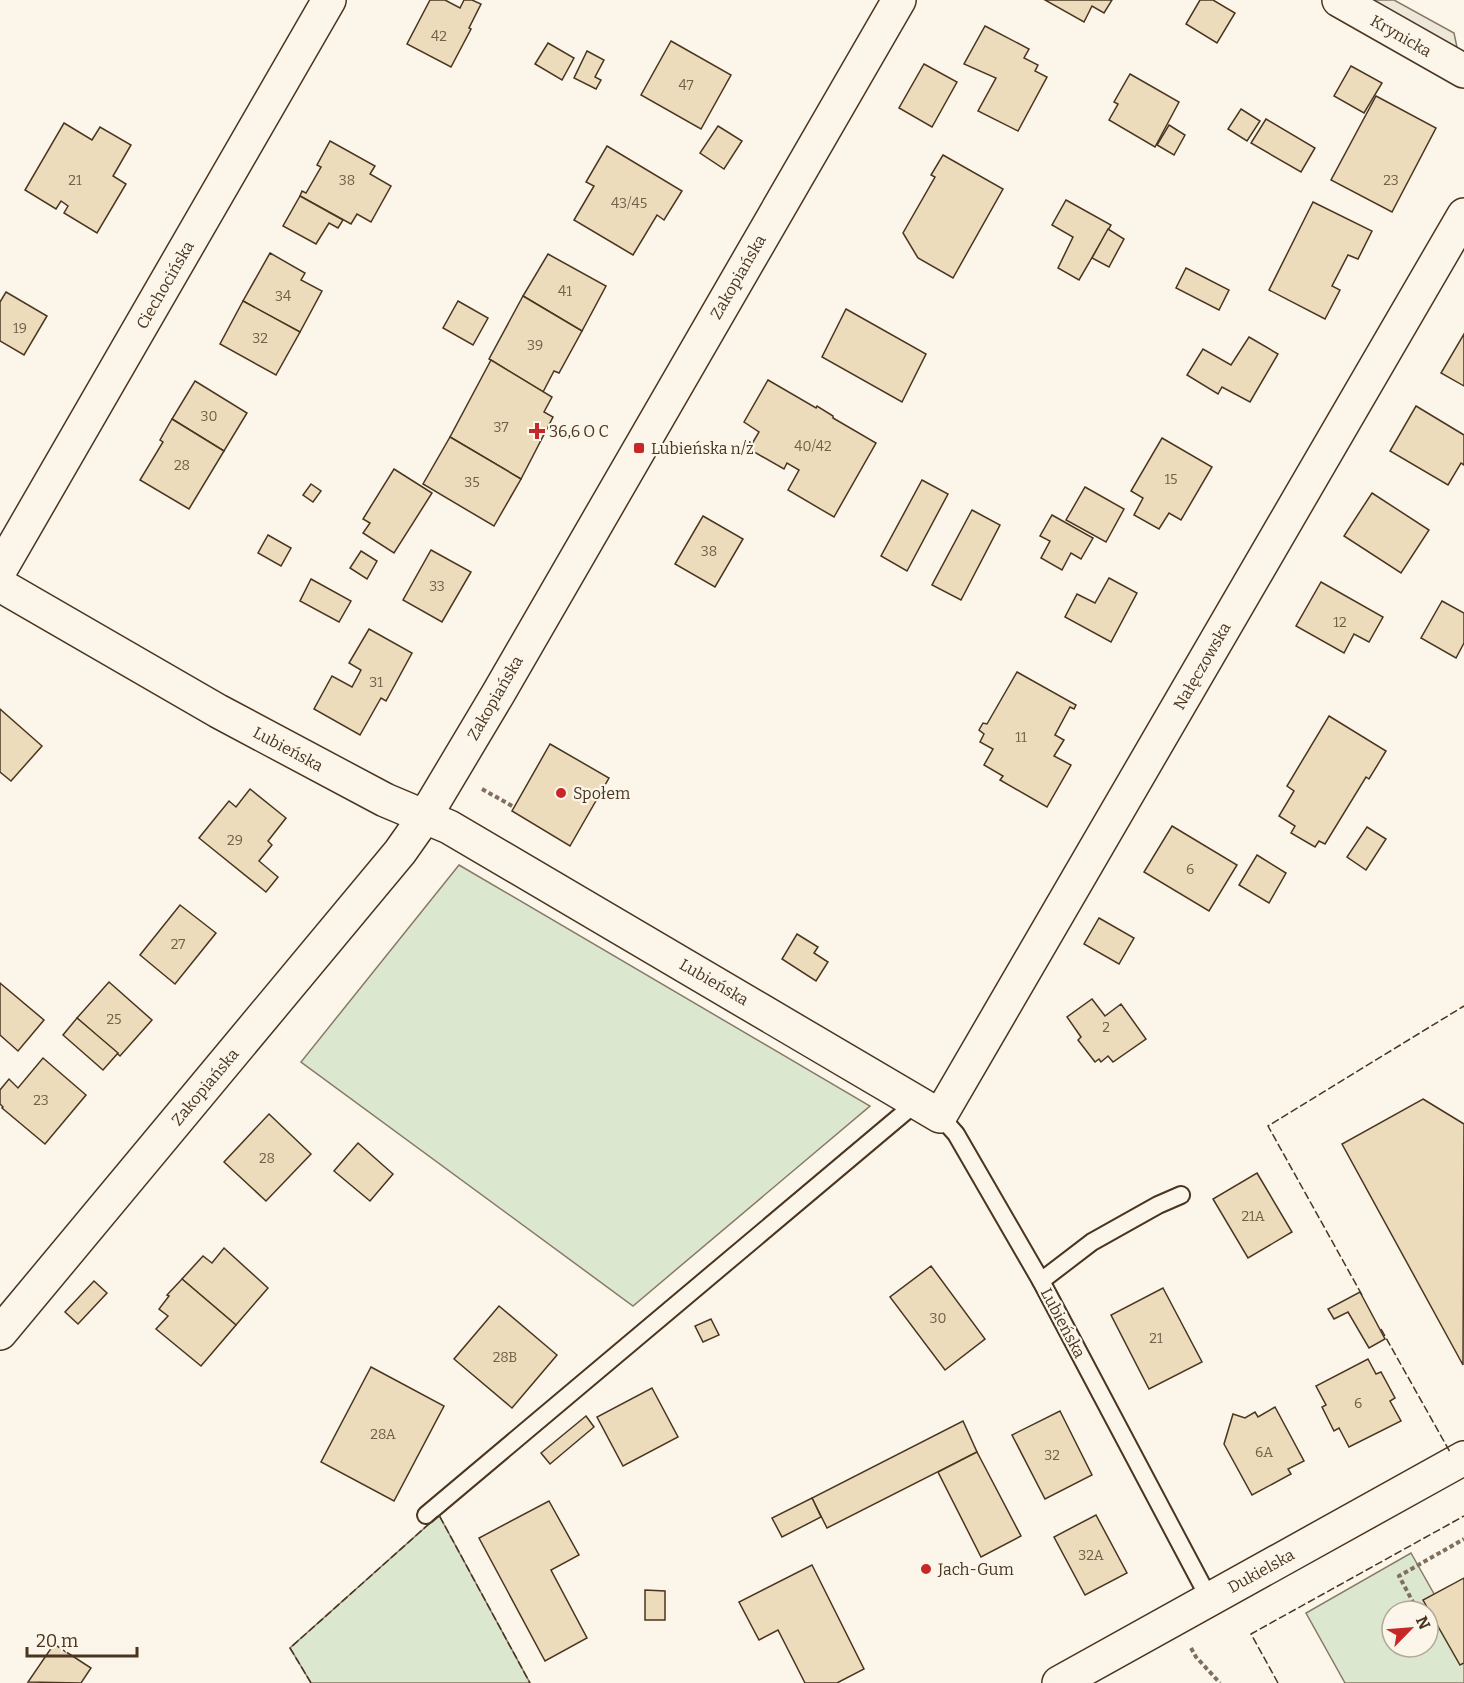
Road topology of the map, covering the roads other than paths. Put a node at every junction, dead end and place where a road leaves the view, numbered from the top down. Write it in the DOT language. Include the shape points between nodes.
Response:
graph roads {
  1 [pos="329,0"];
  2 [pos="899,0"];
  3 [pos="1339,0"];
  4 [pos="1464,72"];
  5 [pos="1464,215"];
  6 [pos="0,570"];
  7 [pos="0,585"];
  8 [pos="424,818"];
  9 [pos="928,1109"];
  10 [pos="1181,1195"];
  11 [pos="1041,1281"];
  12 [pos="0,1333"];
  13 [pos="1460,1460"];
  14 [pos="426,1515"];
  15 [pos="1210,1600"];
  16 [pos="1059,1683"];
  1 -- 6 [label="street, Ciechocińska"];
  2 -- 8 [label="street, Zakopiańska"];
  3 -- 4 [label="street, Krynicka"];
  5 -- 9 [label="street, Nałęczowska"];
  7 -- 8 [label="street, Lubieńska" via="218,711"];
  8 -- 9 [label="street, Lubieńska" via="449,827"];
  8 -- 12 [label="street, Zakopiańska" via="400,852"];
  9 -- 11 [label="lane, Lubieńska" via="956,1134"];
  9 -- 14 [label="lane"];
  10 -- 11 [label="lane" via="1092,1242"];
  11 -- 15 [label="lane, Lubieńska"];
  13 -- 15 [label="street, Dukielska"];
  15 -- 16 [label="street, Dukielska"];
}
